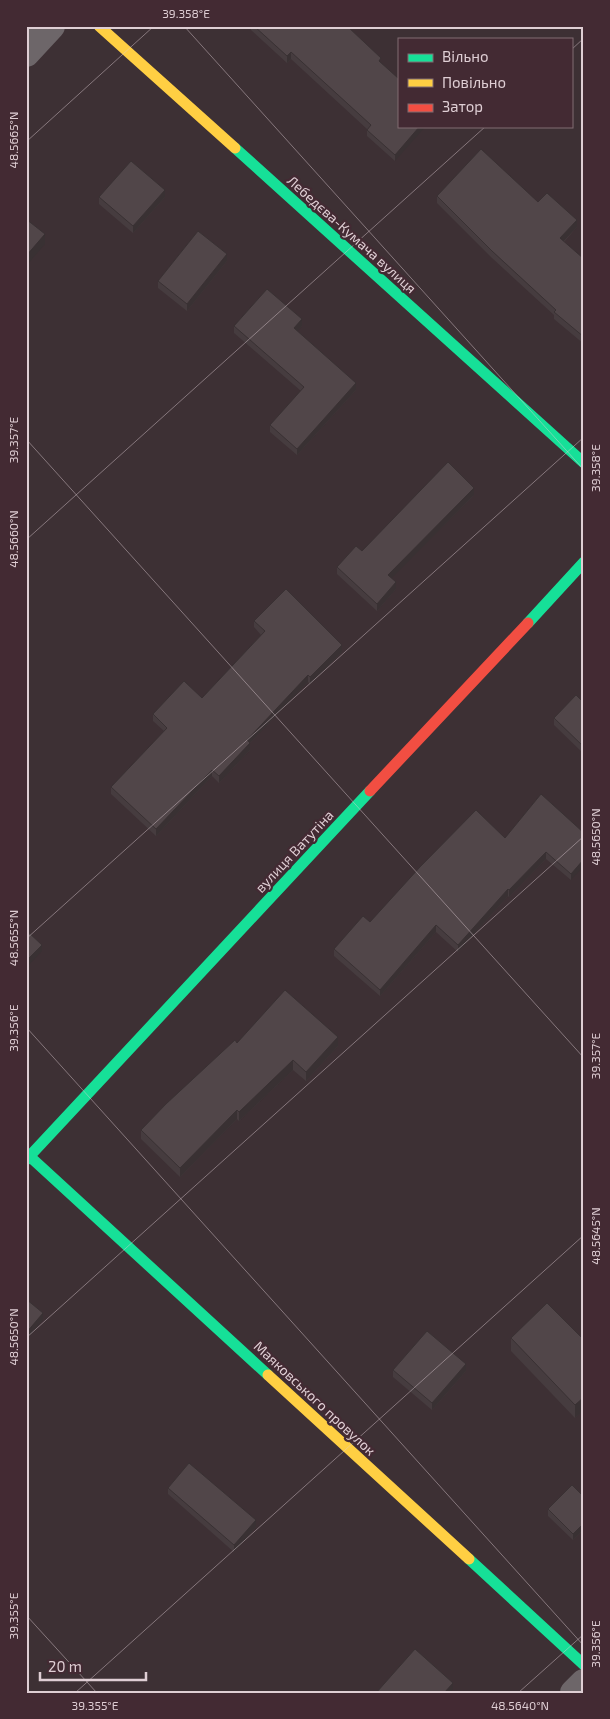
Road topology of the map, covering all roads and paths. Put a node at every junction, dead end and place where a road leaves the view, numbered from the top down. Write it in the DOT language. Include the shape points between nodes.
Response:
graph roads {
  1 [pos="51,26"];
  2 [pos="99,26"];
  3 [pos="26,53"];
  4 [pos="584,463"];
  5 [pos="584,562"];
  6 [pos="28,1156"];
  7 [pos="584,1665"];
  8 [pos="584,1683"];
  9 [pos="574,1693"];
  1 -- 3 [label="street"];
  2 -- 4 [label="street, Лебедєва-Кумача вулиця"];
  5 -- 6 [label="street, вулиця Ватутіна"];
  6 -- 7 [label="street, Маяковського провулок"];
  8 -- 9 [label="street"];
}
